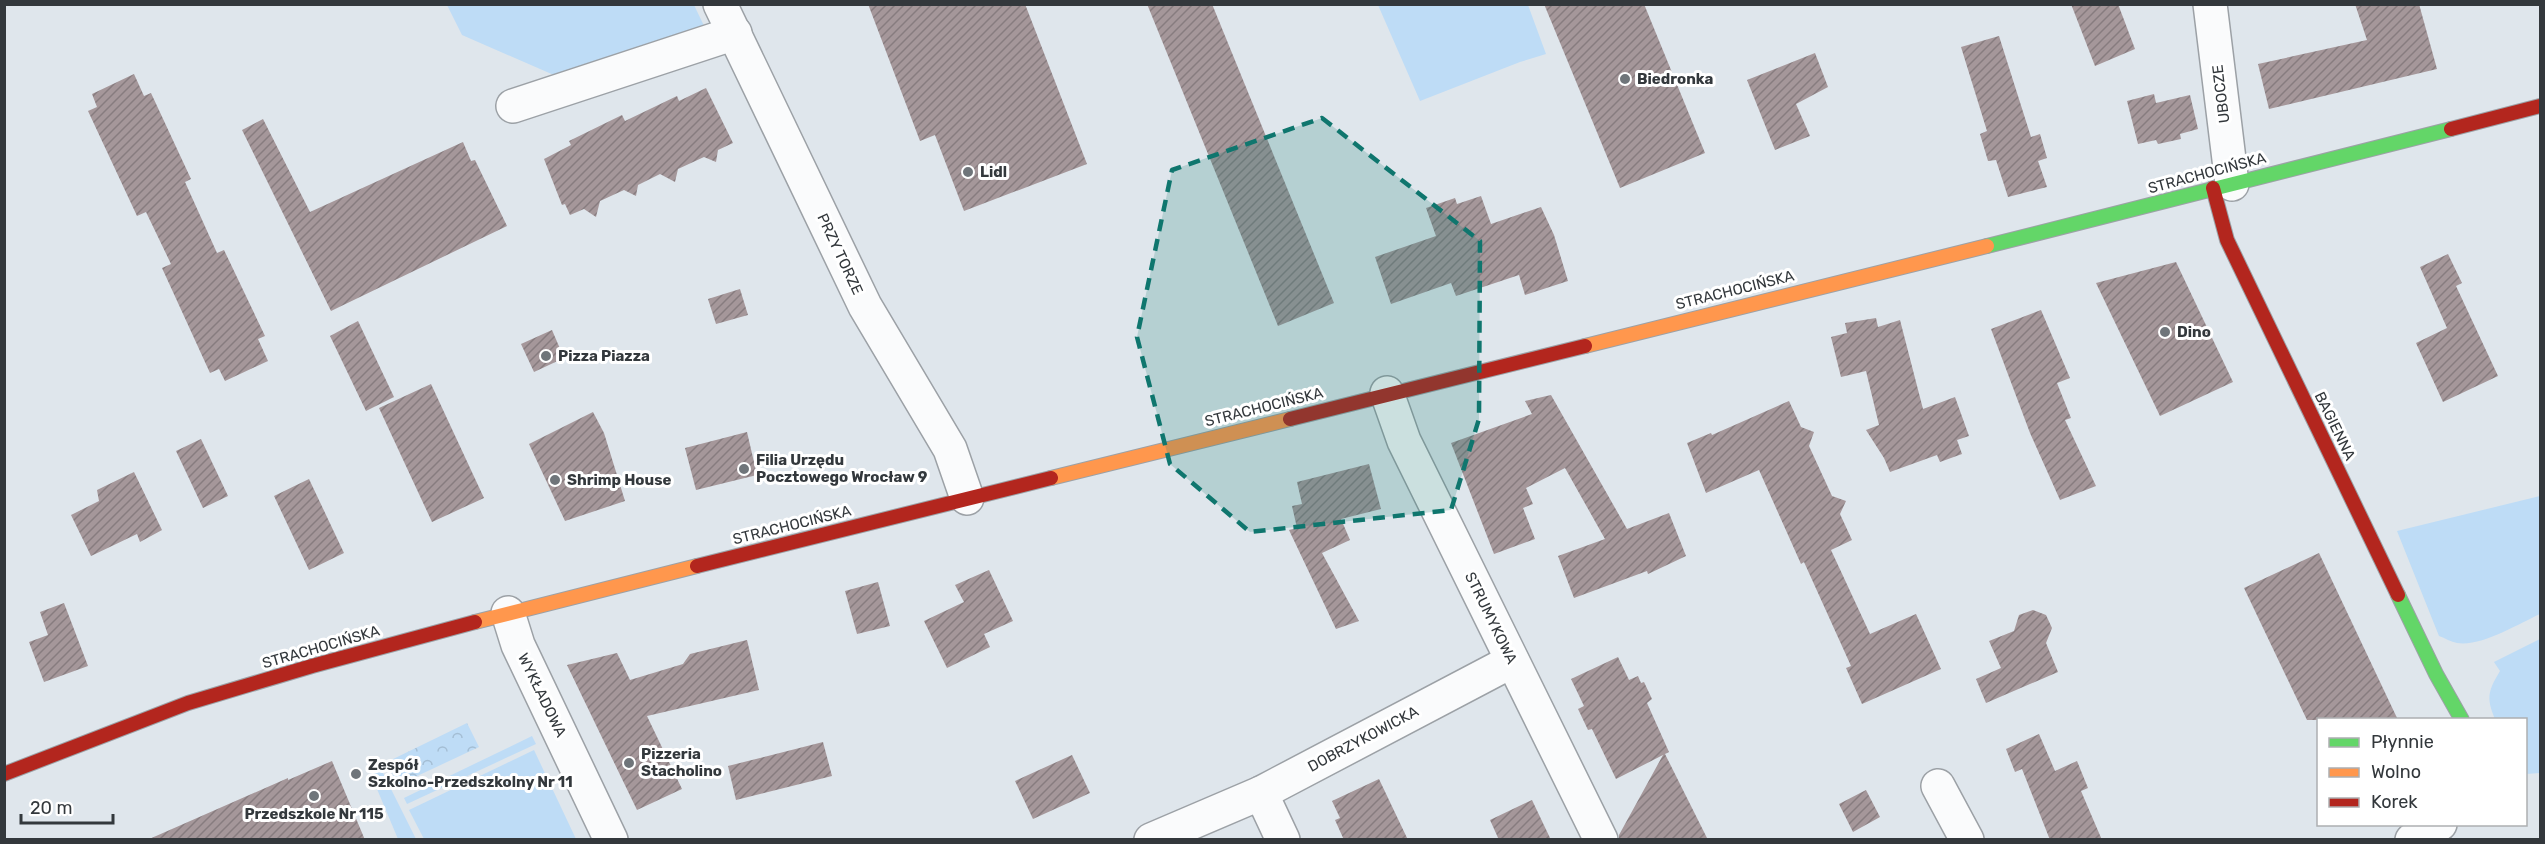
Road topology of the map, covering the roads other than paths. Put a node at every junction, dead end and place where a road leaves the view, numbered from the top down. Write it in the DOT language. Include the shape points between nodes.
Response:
graph roads {
  1 [pos="720,4"];
  2 [pos="2210,4"];
  3 [pos="735,33"];
  4 [pos="513,106"];
  5 [pos="2541,106"];
  6 [pos="2223,186"];
  7 [pos="1388,393"];
  8 [pos="967,498"];
  9 [pos="508,613"];
  10 [pos="1512,661"];
  11 [pos="2461,718"];
  12 [pos="4,774"];
  13 [pos="1938,786"];
  14 [pos="1261,793"];
  15 [pos="2438,826"];
  16 [pos="611,840"];
  17 [pos="1152,840"];
  18 [pos="1283,840"];
  19 [pos="1601,840"];
  20 [pos="1967,840"];
  21 [pos="2412,840"];
  1 -- 3 [label="street, PRZY TORZE"];
  2 -- 6 [label="street, UBOCZE"];
  3 -- 4 [label="street"];
  3 -- 8 [label="street, PRZY TORZE" via="865,306 950,449"];
  5 -- 6 [label="main road, STRACHOCIŃSKA"];
  6 -- 7 [label="main road, STRACHOCIŃSKA"];
  6 -- 11 [label="main road, BAGIENNA" via="2227,240 2436,674"];
  7 -- 8 [label="main road, STRACHOCIŃSKA"];
  7 -- 10 [label="street, STRUMYKOWA" via="1404,441"];
  8 -- 9 [label="main road, STRACHOCIŃSKA"];
  9 -- 12 [label="main road, STRACHOCIŃSKA" via="188,703"];
  9 -- 16 [label="street, WYKŁADOWA" via="518,645"];
  10 -- 14 [label="street, DOBRZYKOWICKA"];
  10 -- 19 [label="street, STRUMYKOWA"];
  13 -- 20 [label="street"];
  14 -- 17 [label="street, DOBRZYKOWICKA"];
  14 -- 18 [label="street"];
  15 -- 21 [label="street"];
}
